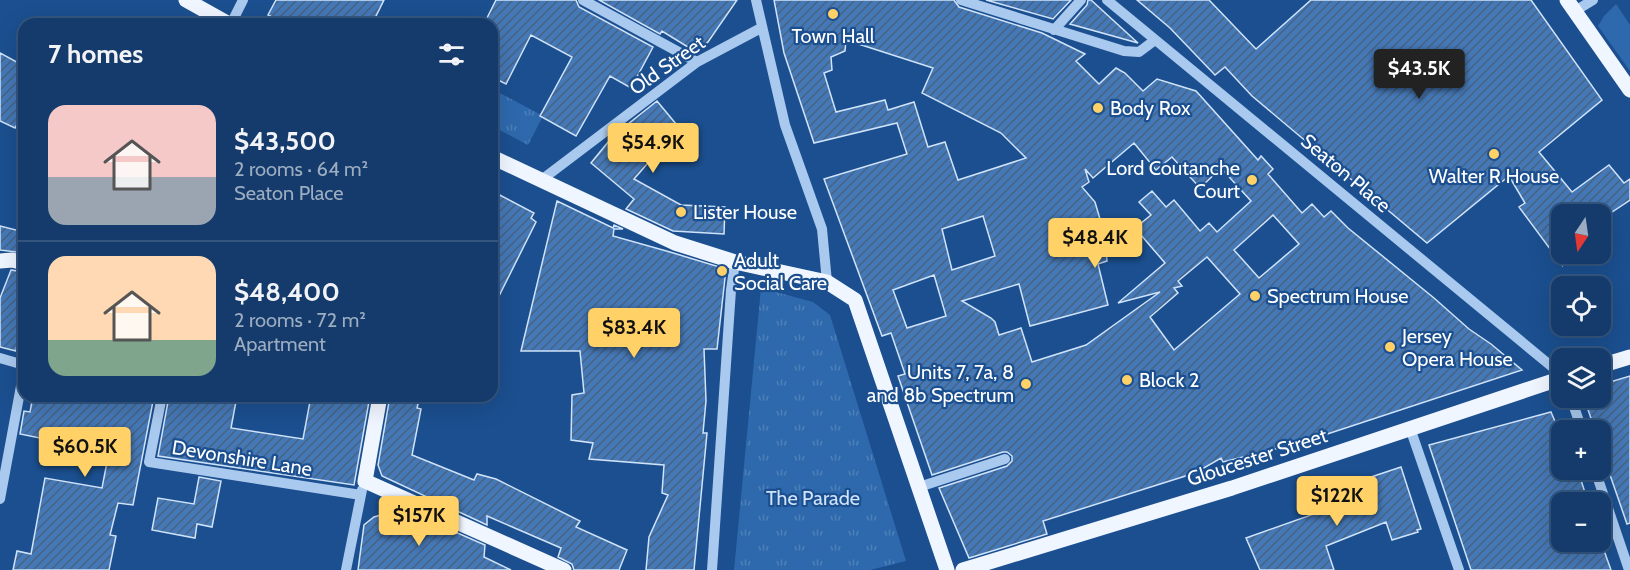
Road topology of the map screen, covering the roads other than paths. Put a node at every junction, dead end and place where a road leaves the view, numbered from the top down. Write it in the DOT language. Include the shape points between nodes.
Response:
graph roads {
  1 [pos="186,0"];
  2 [pos="243,0"];
  3 [pos="584,0"];
  4 [pos="756,0"];
  5 [pos="961,0"];
  6 [pos="1081,0"];
  7 [pos="1107,0"];
  8 [pos="1593,0"];
  9 [pos="1571,6"];
  10 [pos="219,18"];
  11 [pos="233,18"];
  12 [pos="761,28"];
  13 [pos="1054,30"];
  14 [pos="1155,40"];
  15 [pos="697,62"];
  16 [pos="1630,90"];
  17 [pos="498,160"];
  18 [pos="540,181"];
  19 [pos="0,261"];
  20 [pos="18,261"];
  21 [pos="735,262"];
  22 [pos="827,282"];
  23 [pos="1630,357"];
  24 [pos="0,358"];
  25 [pos="18,363"];
  26 [pos="1611,363"];
  27 [pos="1551,367"];
  28 [pos="1551,380"];
  29 [pos="18,402"];
  30 [pos="161,402"];
  31 [pos="379,402"];
  32 [pos="1410,428"];
  33 [pos="1005,459"];
  34 [pos="1598,480"];
  35 [pos="363,488"];
  36 [pos="919,488"];
  37 [pos="0,499"];
  38 [pos="346,570"];
  39 [pos="564,570"];
  40 [pos="712,570"];
  41 [pos="947,570"];
  42 [pos="963,570"];
  43 [pos="1459,570"];
  44 [pos="1629,570"];
  1 -- 10 [label="main road"];
  2 -- 11 [label="street"];
  3 -- 15 [label="street"];
  4 -- 12 [label="street"];
  5 -- 13 [label="street"];
  6 -- 13 [label="street"];
  7 -- 14 [label="street, Seaton Place"];
  8 -- 9 [label="street"];
  9 -- 16 [label="main road"];
  12 -- 15 [label="street, Old Street"];
  12 -- 22 [label="street" via="785,125 822,229"];
  13 -- 14 [label="street" via="1124,51 1139,52"];
  14 -- 27 [label="street, Seaton Place"];
  15 -- 18 [label="street, Old Street"];
  17 -- 18 [label="main road"];
  18 -- 21 [label="main road" via="675,243"];
  19 -- 20 [label="main road"];
  21 -- 22 [label="main road"];
  21 -- 40 [label="street"];
  22 -- 36 [label="main road" via="855,300"];
  23 -- 26 [label="main road"];
  24 -- 25 [label="street"];
  28 -- 32 [label="main road, Gloucester Street"];
  29 -- 37 [label="street"];
  30 -- 35 [label="street, Devonshire Lane" via="149,462"];
  31 -- 35 [label="main road"];
  32 -- 42 [label="main road, Gloucester Street" via="1232,488"];
  32 -- 43 [label="street"];
  33 -- 36 [label="street"];
  34 -- 44 [label="street"];
  35 -- 38 [label="street"];
  35 -- 39 [label="main road"];
  36 -- 41 [label="main road"];
}
